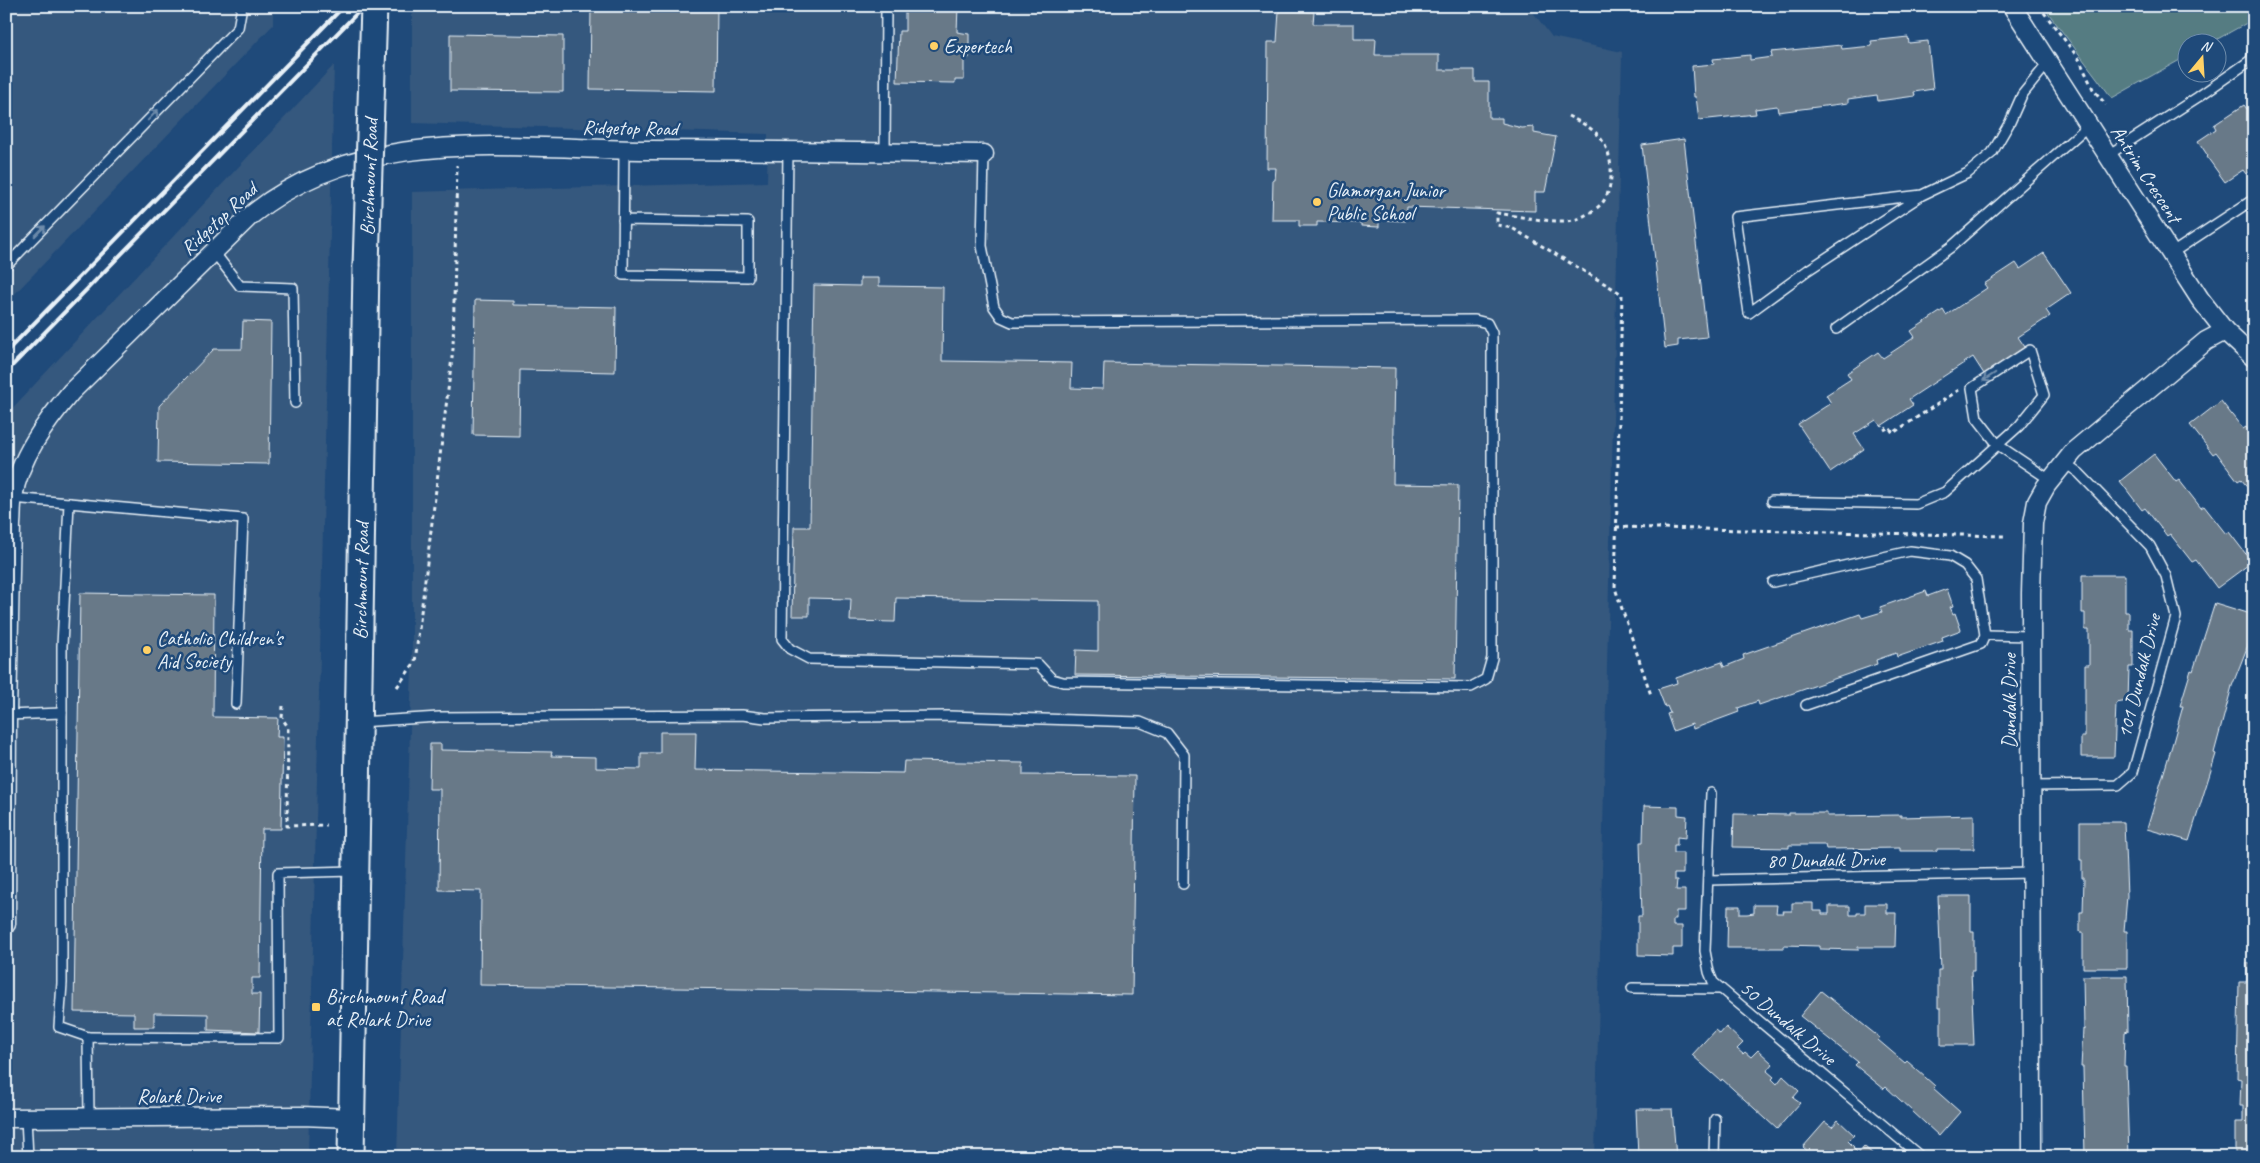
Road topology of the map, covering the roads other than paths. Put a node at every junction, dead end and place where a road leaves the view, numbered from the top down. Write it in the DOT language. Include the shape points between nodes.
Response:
graph roads {
  1 [pos="242,6"];
  2 [pos="374,6"];
  3 [pos="886,6"];
  4 [pos="2012,6"];
  5 [pos="2254,47"];
  6 [pos="2252,60"];
  7 [pos="2048,63"];
  8 [pos="2089,126"];
  9 [pos="624,150"];
  10 [pos="788,150"];
  11 [pos="885,152"];
  12 [pos="984,154"];
  13 [pos="2108,155"];
  14 [pos="1922,195"];
  15 [pos="2254,199"];
  16 [pos="623,220"];
  17 [pos="214,252"];
  18 [pos="2172,253"];
  19 [pos="6,266"];
  20 [pos="1836,329"];
  21 [pos="2225,331"];
  22 [pos="2254,358"];
  23 [pos="295,403"];
  24 [pos="1998,445"];
  25 [pos="2064,462"];
  26 [pos="2050,480"];
  27 [pos="12,498"];
  28 [pos="1772,501"];
  29 [pos="69,504"];
  30 [pos="1772,582"];
  31 [pos="1985,635"];
  32 [pos="2030,636"];
  33 [pos="236,704"];
  34 [pos="1806,705"];
  35 [pos="62,713"];
  36 [pos="7,715"];
  37 [pos="359,722"];
  38 [pos="2031,786"];
  39 [pos="1711,793"];
  40 [pos="7,870"];
  41 [pos="355,871"];
  42 [pos="2032,873"];
  43 [pos="1708,880"];
  44 [pos="1183,884"];
  45 [pos="6,924"];
  46 [pos="1632,988"];
  47 [pos="1721,990"];
  48 [pos="88,1037"];
  49 [pos="6,1118"];
  50 [pos="26,1118"];
  51 [pos="89,1118"];
  52 [pos="351,1118"];
  53 [pos="1715,1118"];
  54 [pos="28,1157"];
  55 [pos="351,1157"];
  56 [pos="1714,1157"];
  57 [pos="1921,1157"];
  58 [pos="2032,1157"];
  19 -- 1 [label="lane, one-way" via="238,28"];
  2 -- 37 [label="main road, Birchmount Road, bridge" via="366,266"];
  3 -- 11 [label="lane"];
  4 -- 7 [label="street, Antrim Crescent"];
  5 -- 6 [label="lane"];
  6 -- 13 [label="lane"];
  7 -- 8 [label="street, Antrim Crescent"];
  7 -- 14 [label="lane" via="2022,95 1992,153 1968,173"];
  8 -- 13 [label="street, Antrim Crescent"];
  8 -- 20 [label="lane" via="1951,247"];
  9 -- 10 [label="street, Ridgetop Road"];
  9 -- 16 [label="lane"];
  9 -- 17 [label="street, Ridgetop Road" via="517,146 457,148 399,152 363,159 294,185 270,200"];
  10 -- 11 [label="street, Ridgetop Road"];
  10 -- 12 [label="lane" via="782,639 790,649 809,659 1038,664 1052,679 1063,682 1472,687 1486,679 1492,658 1492,333 1487,324 1475,320 1012,322 1001,317 994,307 982,246"];
  11 -- 12 [label="street, Ridgetop Road"];
  13 -- 18 [label="street, Antrim Crescent"];
  14 -- 14 [label="lane" via="1808,270 1749,313 1735,217"];
  15 -- 18 [label="lane"];
  16 -- 16 [label="lane" via="623,275 748,277 748,222"];
  17 -- 23 [label="lane" via="240,286 292,288"];
  17 -- 27 [label="street, Ridgetop Road" via="70,392 36,440"];
  18 -- 21 [label="street, Antrim Crescent" via="2200,299"];
  21 -- 22 [label="street, Antrim Crescent"];
  21 -- 25 [label="street, Dundalk Drive" via="2206,341"];
  24 -- 24 [label="lane, one-way" via="2019,426 2044,395 2030,350 1972,388 1977,418"];
  24 -- 26 [label="lane"];
  24 -- 28 [label="lane" via="1945,492 1916,504"];
  25 -- 26 [label="street, Dundalk Drive"];
  25 -- 38 [label="lane, 101 Dundalk Drive" via="2080,472 2150,546 2166,576 2176,618 2133,772 2118,785"];
  26 -- 32 [label="street, Dundalk Drive" via="2037,502 2033,523"];
  27 -- 29 [label="lane"];
  27 -- 36 [label="street, Ridgetop Road"];
  29 -- 33 [label="lane" via="242,519"];
  29 -- 35 [label="lane"];
  30 -- 31 [label="lane" via="1910,551 1950,556 1965,565 1976,579"];
  31 -- 32 [label="lane"];
  31 -- 34 [label="lane" via="1981,644"];
  32 -- 38 [label="street, Dundalk Drive"];
  35 -- 36 [label="lane"];
  35 -- 48 [label="lane" via="62,983 59,1027"];
  36 -- 40 [label="street, Ridgetop Road"];
  37 -- 41 [label="main road, Birchmount Road"];
  37 -- 44 [label="lane" via="439,717 732,715 765,718 948,716 1140,722 1167,733 1184,755"];
  38 -- 42 [label="street, Dundalk Drive"];
  39 -- 43 [label="lane"];
  40 -- 45 [label="street, Ridgetop Road"];
  41 -- 48 [label="lane" via="278,873 278,1038"];
  41 -- 52 [label="main road, Birchmount Road"];
  42 -- 43 [label="lane, 80 Dundalk Drive"];
  42 -- 58 [label="street, Dundalk Drive"];
  43 -- 47 [label="lane, 50 Dundalk Drive" via="1706,958 1713,982"];
  46 -- 47 [label="lane"];
  47 -- 57 [label="lane, 50 Dundalk Drive"];
  48 -- 51 [label="lane"];
  49 -- 50 [label="street, Rolark Drive"];
  50 -- 51 [label="street, Rolark Drive"];
  50 -- 54 [label="lane"];
  51 -- 52 [label="street, Rolark Drive"];
  52 -- 55 [label="main road, Birchmount Road"];
  53 -- 56 [label="lane"];
}
